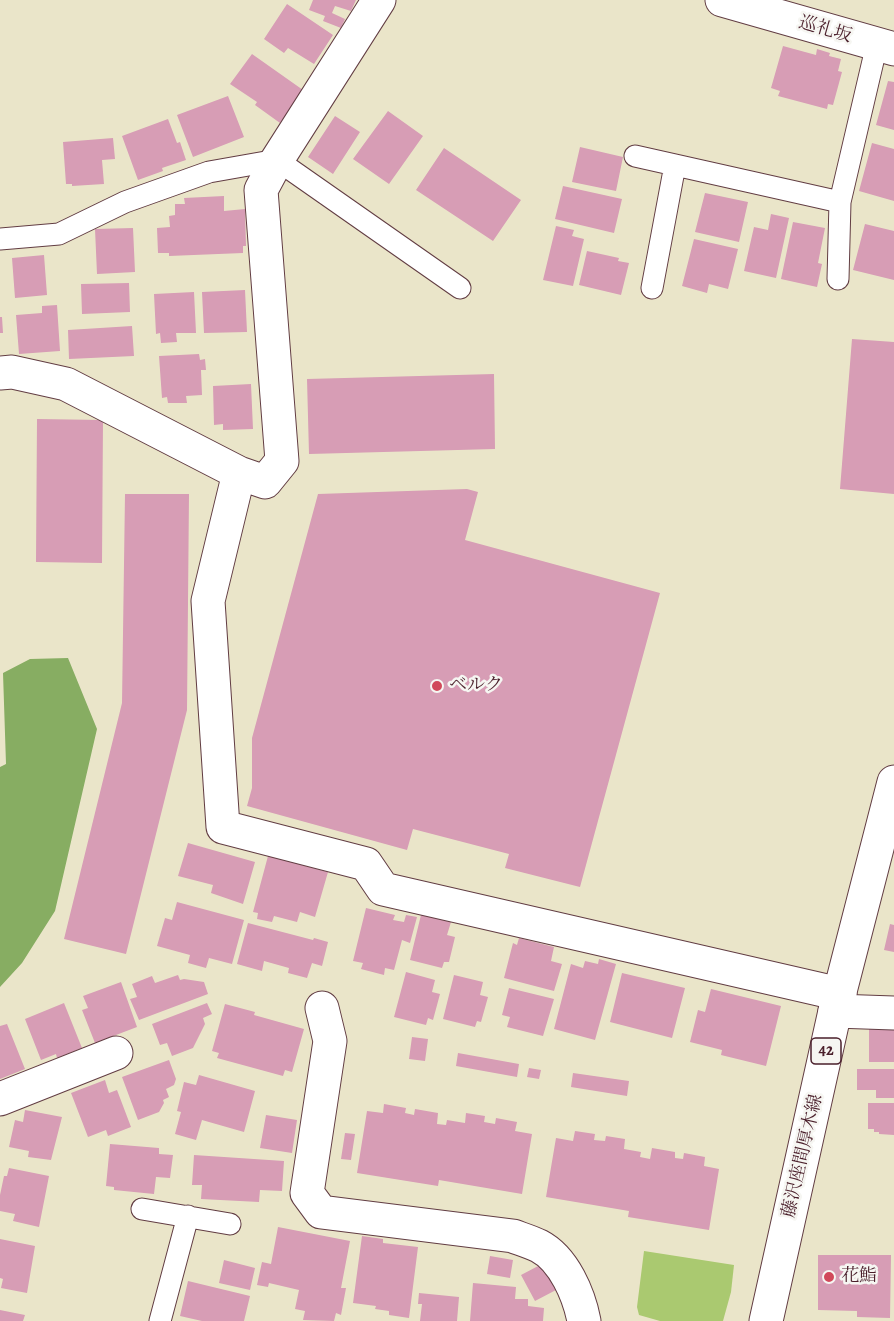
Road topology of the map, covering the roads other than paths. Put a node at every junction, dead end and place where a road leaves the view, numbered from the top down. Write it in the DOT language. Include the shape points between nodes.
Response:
graph roads {
  1 [pos="379,0"];
  2 [pos="722,0"];
  3 [pos="886,47"];
  4 [pos="636,156"];
  5 [pos="277,160"];
  6 [pos="675,165"];
  7 [pos="840,202"];
  8 [pos="0,239"];
  9 [pos="838,279"];
  10 [pos="460,288"];
  11 [pos="652,288"];
  12 [pos="0,373"];
  13 [pos="239,473"];
  14 [pos="894,782"];
  15 [pos="838,1003"];
  16 [pos="322,1008"];
  17 [pos="894,1013"];
  18 [pos="116,1053"];
  19 [pos="0,1098"];
  20 [pos="142,1209"];
  21 [pos="188,1216"];
  22 [pos="230,1224"];
  23 [pos="160,1321"];
  24 [pos="584,1321"];
  25 [pos="766,1321"];
  1 -- 5 [label="street"];
  2 -- 3 [label="street, 巡礼坂"];
  3 -- 7 [label="lane"];
  4 -- 6 [label="lane"];
  5 -- 8 [label="lane" via="209,172 125,202 59,234"];
  5 -- 10 [label="lane"];
  5 -- 13 [label="street" via="261,190 282,461 265,482"];
  6 -- 7 [label="lane"];
  6 -- 11 [label="lane"];
  7 -- 9 [label="lane"];
  12 -- 13 [label="street" via="66,384"];
  13 -- 15 [label="street" via="208,602 223,827 366,864 383,889"];
  14 -- 15 [label="street, 藤沢座間厚木線 / 42"];
  15 -- 17 [label="street"];
  15 -- 25 [label="street, 藤沢座間厚木線 / 42"];
  16 -- 24 [label="street" via="330,1041 307,1193 321,1212 513,1236 540,1246 559,1264 580,1303"];
  18 -- 19 [label="street"];
  20 -- 21 [label="lane"];
  21 -- 22 [label="lane"];
  21 -- 23 [label="lane"];
}
